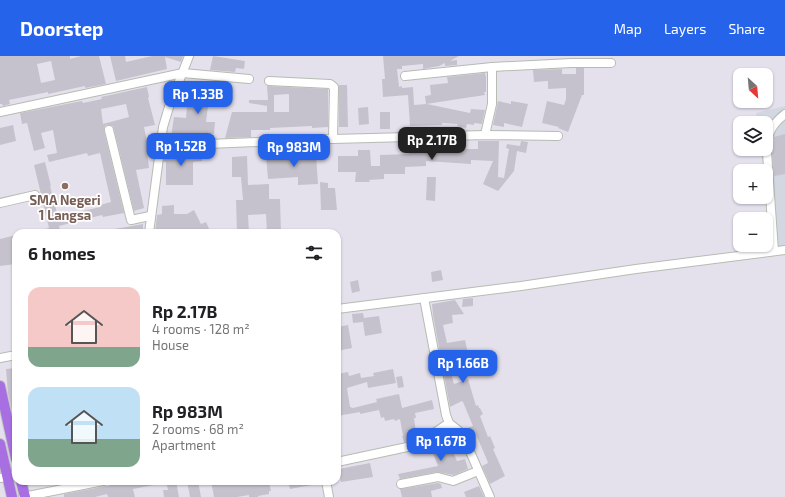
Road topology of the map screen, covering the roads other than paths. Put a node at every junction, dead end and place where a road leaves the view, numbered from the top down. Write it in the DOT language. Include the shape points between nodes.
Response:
graph roads {
  1 [pos="189,56"];
  2 [pos="611,63"];
  3 [pos="492,67"];
  4 [pos="183,73"];
  5 [pos="405,76"];
  6 [pos="249,79"];
  7 [pos="269,81"];
  8 [pos="0,112"];
  9 [pos="785,114"];
  10 [pos="109,130"];
  11 [pos="485,135"];
  12 [pos="558,136"];
  13 [pos="333,139"];
  14 [pos="160,146"];
  15 [pos="35,195"];
  16 [pos="0,203"];
  17 [pos="150,216"];
  18 [pos="148,229"];
  19 [pos="785,250"];
  20 [pos="774,251"];
  21 [pos="424,298"];
  22 [pos="341,308"];
  23 [pos="12,356"];
  24 [pos="0,358"];
  25 [pos="0,386"];
  26 [pos="449,423"];
  27 [pos="12,435"];
  28 [pos="1,447"];
  29 [pos="12,447"];
  30 [pos="341,461"];
  31 [pos="478,470"];
  32 [pos="8,477"];
  33 [pos="401,484"];
  34 [pos="22,485"];
  35 [pos="83,485"];
  36 [pos="327,485"];
  37 [pos="12,497"];
  38 [pos="24,497"];
  39 [pos="329,497"];
  40 [pos="490,497"];
  1 -- 4 [label="street"];
  2 -- 3 [label="street"];
  3 -- 5 [label="street"];
  3 -- 11 [label="street" via="492,104"];
  4 -- 6 [label="street"];
  4 -- 8 [label="street"];
  4 -- 14 [label="street" via="163,126"];
  7 -- 13 [label="street" via="333,85"];
  9 -- 20 [label="street" via="773,126 767,140"];
  10 -- 17 [label="street" via="132,220"];
  11 -- 12 [label="street"];
  11 -- 13 [label="street"];
  13 -- 14 [label="street"];
  14 -- 17 [label="street"];
  15 -- 16 [label="street"];
  17 -- 18 [label="street"];
  19 -- 20 [label="street"];
  20 -- 21 [label="street"];
  21 -- 22 [label="street"];
  21 -- 26 [label="street"];
  23 -- 24 [label="street"];
  25 -- 27 [label="main road"];
  26 -- 30 [label="street" via="412,446"];
  26 -- 31 [label="street" via="462,435"];
  28 -- 29 [label="street"];
  28 -- 32 [label="main road"];
  31 -- 33 [label="street" via="454,481 438,477"];
  31 -- 40 [label="street"];
  32 -- 37 [label="main road"];
  34 -- 38 [label="main road"];
  35 -- 38 [label="street"];
  36 -- 39 [label="street"];
}
